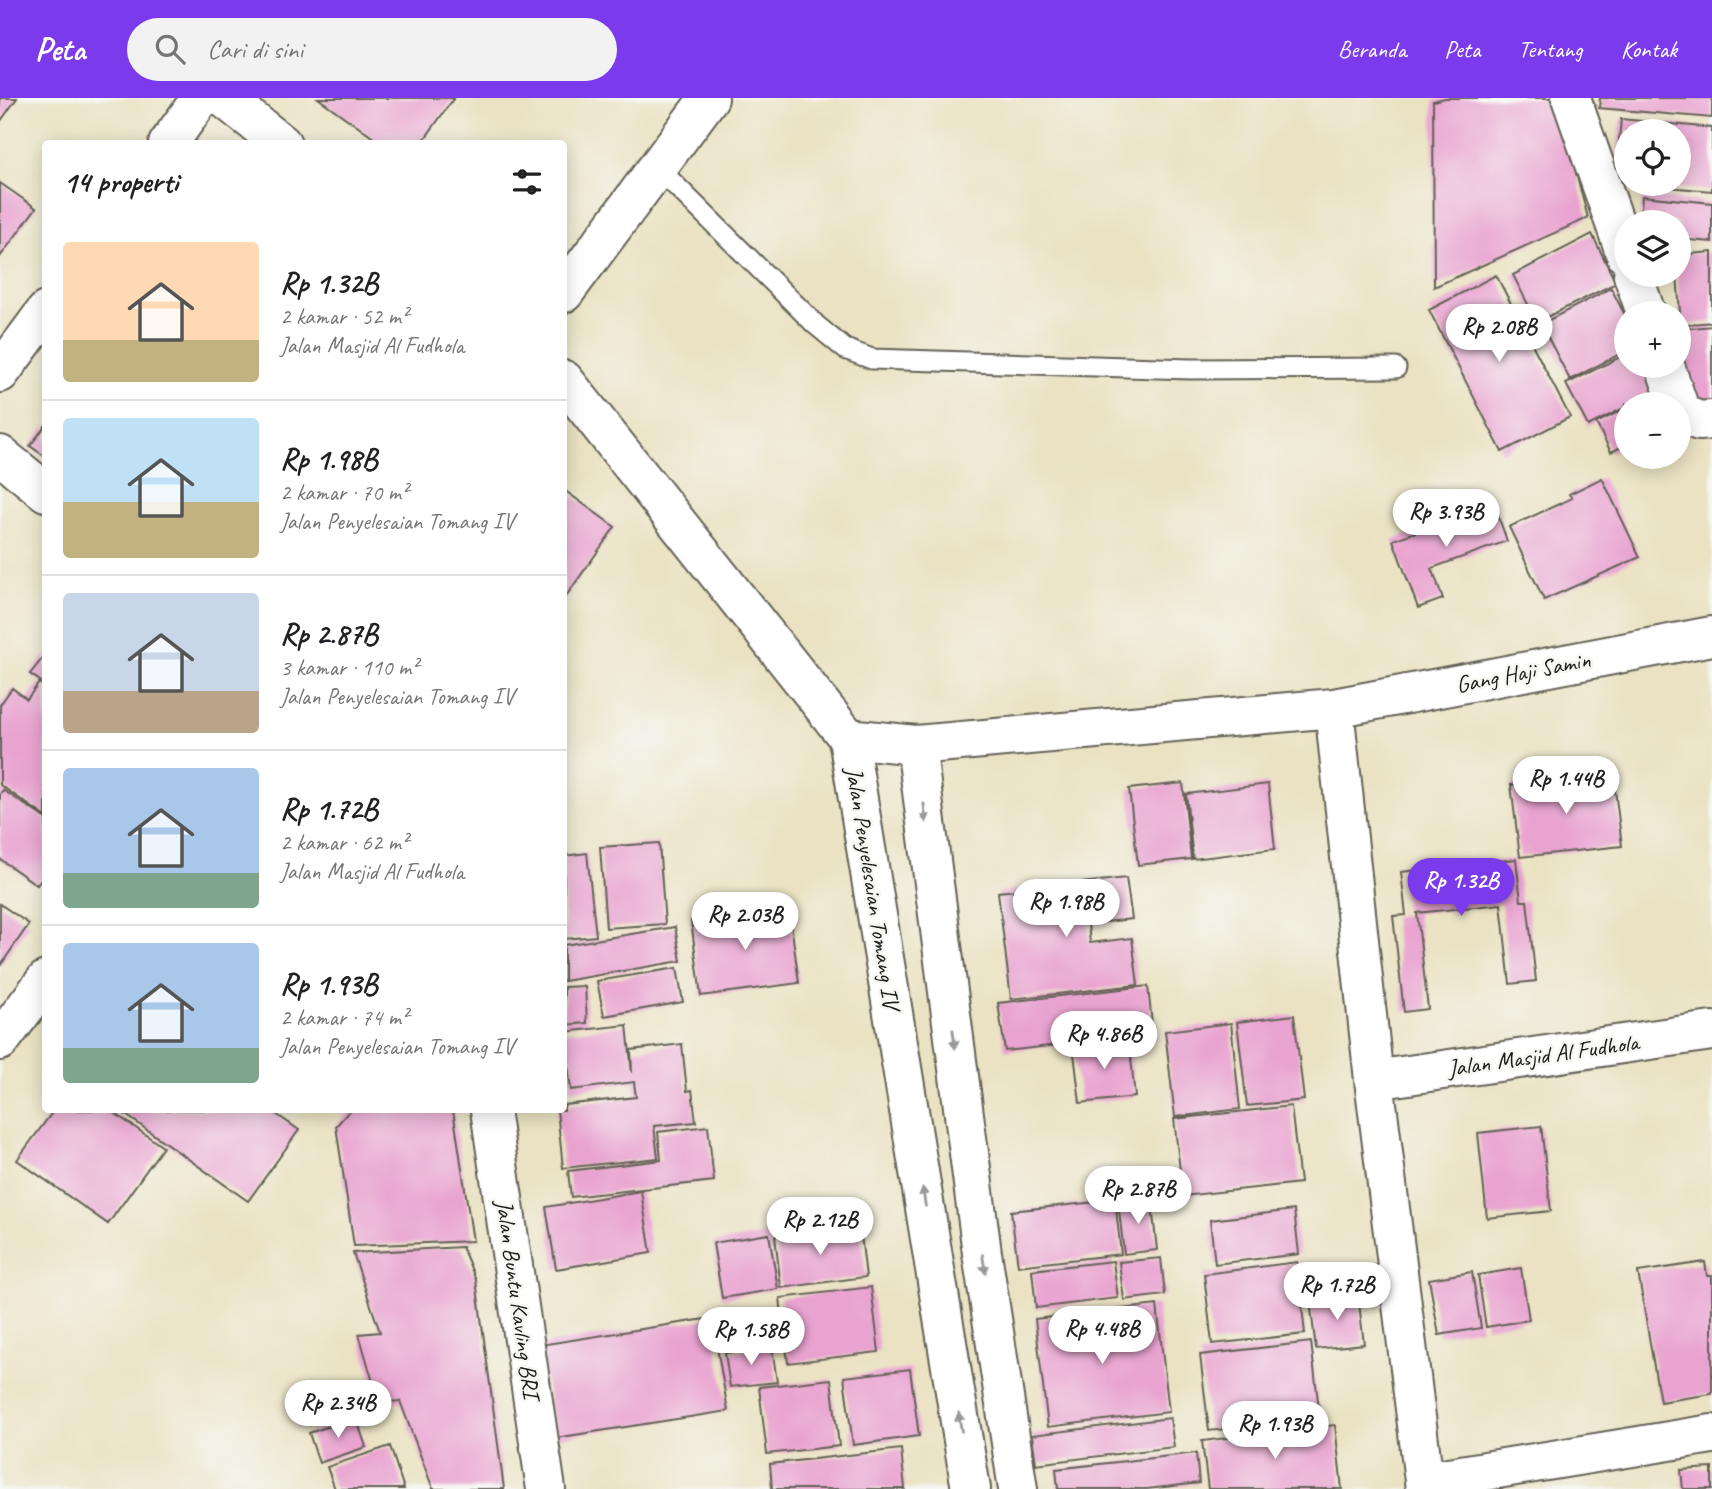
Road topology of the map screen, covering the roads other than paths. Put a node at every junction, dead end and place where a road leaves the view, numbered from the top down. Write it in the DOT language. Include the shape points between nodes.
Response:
graph roads {
  1 [pos="201,98"];
  2 [pos="224,98"];
  3 [pos="709,98"];
  4 [pos="1571,98"];
  5 [pos="171,140"];
  6 [pos="277,140"];
  7 [pos="657,167"];
  8 [pos="1614,221"];
  9 [pos="567,288"];
  10 [pos="42,316"];
  11 [pos="1396,368"];
  12 [pos="0,373"];
  13 [pos="567,384"];
  14 [pos="1691,417"];
  15 [pos="1712,420"];
  16 [pos="0,455"];
  17 [pos="42,489"];
  18 [pos="1712,636"];
  19 [pos="1334,708"];
  20 [pos="848,738"];
  21 [pos="916,746"];
  22 [pos="42,985"];
  23 [pos="1712,1031"];
  24 [pos="0,1041"];
  25 [pos="1374,1080"];
  26 [pos="490,1113"];
  27 [pos="1712,1434"];
  28 [pos="1425,1485"];
  29 [pos="546,1489"];
  30 [pos="971,1489"];
  31 [pos="1018,1489"];
  1 -- 5 [label="street"];
  2 -- 6 [label="street"];
  3 -- 7 [label="street"];
  4 -- 8 [label="street"];
  7 -- 9 [label="street"];
  7 -- 11 [label="lane" via="816,325 845,349 872,359 1190,369"];
  10 -- 12 [label="street"];
  13 -- 20 [label="street, Jalan Penyelesaian Tomang IV"];
  14 -- 15 [label="street"];
  16 -- 17 [label="street"];
  18 -- 19 [label="street, Gang Haji Samin"];
  19 -- 21 [label="street, Gang Haji Samin"];
  19 -- 25 [label="street"];
  20 -- 21 [label="street"];
  30 -- 20 [label="street, Jalan Penyelesaian Tomang IV, one-way"];
  21 -- 31 [label="street, one-way"];
  22 -- 24 [label="street"];
  23 -- 25 [label="street, Jalan Masjid Al Fudhola"];
  25 -- 28 [label="street"];
  26 -- 29 [label="street, Jalan Buntu Kavling BRI"];
  27 -- 28 [label="street"];
}
